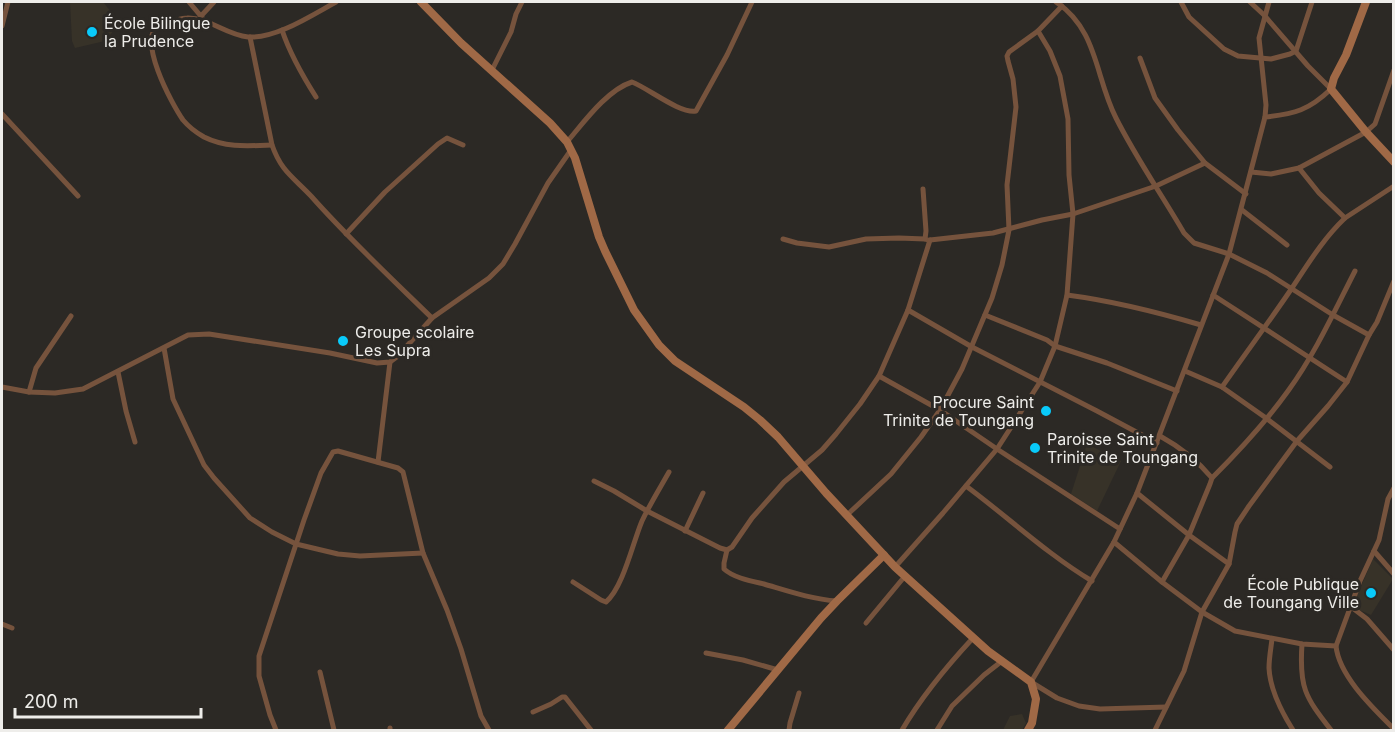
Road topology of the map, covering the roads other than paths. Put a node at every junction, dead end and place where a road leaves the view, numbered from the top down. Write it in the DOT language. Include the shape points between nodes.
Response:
graph roads {
  1 [pos="8,2"];
  2 [pos="189,2"];
  3 [pos="214,2"];
  4 [pos="336,2"];
  5 [pos="421,2"];
  6 [pos="522,2"];
  7 [pos="752,2"];
  8 [pos="1056,2"];
  9 [pos="1181,2"];
  10 [pos="1250,2"];
  11 [pos="1269,2"];
  12 [pos="1312,2"];
  13 [pos="1366,2"];
  14 [pos="1062,6"];
  15 [pos="1264,15"];
  16 [pos="201,16"];
  17 [pos="205,21"];
  18 [pos="2,26"];
  19 [pos="282,30"];
  20 [pos="1038,31"];
  21 [pos="250,37"];
  22 [pos="1296,51"];
  23 [pos="1140,58"];
  24 [pos="1260,58"];
  25 [pos="492,70"];
  26 [pos="1394,70"];
  27 [pos="1331,89"];
  28 [pos="316,97"];
  29 [pos="2,114"];
  30 [pos="1266,117"];
  31 [pos="1366,132"];
  32 [pos="272,145"];
  33 [pos="463,145"];
  34 [pos="569,146"];
  35 [pos="1394,162"];
  36 [pos="1205,163"];
  37 [pos="1299,168"];
  38 [pos="1251,172"];
  39 [pos="1156,186"];
  40 [pos="1394,186"];
  41 [pos="923,189"];
  42 [pos="1246,194"];
  43 [pos="78,196"];
  44 [pos="1242,210"];
  45 [pos="1072,214"];
  46 [pos="1345,218"];
  47 [pos="1009,230"];
  48 [pos="346,234"];
  49 [pos="783,239"];
  50 [pos="928,240"];
  51 [pos="1287,245"];
  52 [pos="1229,254"];
  53 [pos="1355,271"];
  54 [pos="1394,281"];
  55 [pos="1291,290"];
  56 [pos="1067,295"];
  57 [pos="1213,295"];
  58 [pos="908,310"];
  59 [pos="985,315"];
  60 [pos="1333,315"];
  61 [pos="71,316"];
  62 [pos="432,318"];
  63 [pos="1201,325"];
  64 [pos="1264,327"];
  65 [pos="1369,335"];
  66 [pos="972,346"];
  67 [pos="1055,346"];
  68 [pos="164,348"];
  69 [pos="1310,357"];
  70 [pos="390,362"];
  71 [pos="1185,371"];
  72 [pos="118,372"];
  73 [pos="879,376"];
  74 [pos="1040,382"];
  75 [pos="1347,382"];
  76 [pos="2,387"];
  77 [pos="1222,387"];
  78 [pos="1177,391"];
  79 [pos="29,392"];
  80 [pos="940,410"];
  81 [pos="1266,418"];
  82 [pos="1160,436"];
  83 [pos="1297,441"];
  84 [pos="135,442"];
  85 [pos="1157,443"];
  86 [pos="997,449"];
  87 [pos="378,462"];
  88 [pos="803,466"];
  89 [pos="1330,467"];
  90 [pos="669,472"];
  91 [pos="1212,478"];
  92 [pos="594,482"];
  93 [pos="966,486"];
  94 [pos="1394,488"];
  95 [pos="703,493"];
  96 [pos="1137,493"];
  97 [pos="1391,501"];
  98 [pos="647,511"];
  99 [pos="847,515"];
  100 [pos="1120,529"];
  101 [pos="685,531"];
  102 [pos="1189,535"];
  103 [pos="1114,542"];
  104 [pos="296,544"];
  105 [pos="727,550"];
  106 [pos="1374,551"];
  107 [pos="423,553"];
  108 [pos="884,555"];
  109 [pos="1229,564"];
  110 [pos="895,567"];
  111 [pos="1394,574"];
  112 [pos="905,576"];
  113 [pos="1092,581"];
  114 [pos="573,582"];
  115 [pos="1161,582"];
  116 [pos="837,601"];
  117 [pos="1350,606"];
  118 [pos="1202,612"];
  119 [pos="866,623"];
  120 [pos="2,624"];
  121 [pos="12,628"];
  122 [pos="973,638"];
  123 [pos="1272,639"];
  124 [pos="1302,644"];
  125 [pos="1336,646"];
  126 [pos="1394,650"];
  127 [pos="706,653"];
  128 [pos="1002,662"];
  129 [pos="778,670"];
  130 [pos="320,672"];
  131 [pos="1031,682"];
  132 [pos="800,693"];
  133 [pos="1166,707"];
  134 [pos="533,712"];
  135 [pos="1394,729"];
  136 [pos="276,730"];
  137 [pos="334,730"];
  138 [pos="489,730"];
  139 [pos="591,730"];
  140 [pos="728,730"];
  141 [pos="789,730"];
  142 [pos="902,730"];
  143 [pos="937,730"];
  144 [pos="1028,730"];
  145 [pos="1155,730"];
  146 [pos="1293,730"];
  147 [pos="1331,730"];
  1 -- 18 [label="street"];
  2 -- 16 [label="street"];
  3 -- 16 [label="street"];
  4 -- 19 [label="street"];
  5 -- 25 [label="street"];
  6 -- 25 [label="street"];
  7 -- 34 [label="street" via="696,111 681,109 632,82 596,108"];
  8 -- 14 [label="street"];
  9 -- 24 [label="street" via="1189,17 1224,49 1238,56"];
  10 -- 15 [label="street"];
  11 -- 15 [label="street"];
  12 -- 22 [label="street"];
  13 -- 27 [label="street"];
  14 -- 20 [label="street"];
  14 -- 39 [label="street" via="1084,30 1115,116"];
  15 -- 22 [label="street"];
  15 -- 24 [label="street"];
  16 -- 17 [label="street"];
  17 -- 21 [label="street"];
  17 -- 32 [label="street" via="187,18 154,29 152,47 171,100 184,121 202,136 222,144"];
  19 -- 21 [label="street"];
  19 -- 28 [label="street" via="296,65"];
  20 -- 45 [label="street" via="1060,76 1064,97"];
  20 -- 47 [label="street" via="1007,56 1016,106 1007,185"];
  21 -- 32 [label="street"];
  22 -- 24 [label="street" via="1278,58"];
  22 -- 27 [label="street"];
  23 -- 36 [label="street" via="1155,98"];
  24 -- 30 [label="street"];
  25 -- 34 [label="street" via="550,123"];
  26 -- 31 [label="street" via="1375,124"];
  27 -- 30 [label="street" via="1296,113"];
  27 -- 31 [label="street"];
  29 -- 43 [label="street"];
  30 -- 38 [label="street"];
  31 -- 35 [label="street"];
  31 -- 37 [label="street"];
  32 -- 48 [label="street" via="288,174"];
  33 -- 48 [label="street" via="447,138 438,144"];
  34 -- 62 [label="street" via="503,264"];
  34 -- 88 [label="street" via="605,251 624,292 659,345 675,361 760,420"];
  36 -- 39 [label="street"];
  36 -- 42 [label="street"];
  37 -- 38 [label="street" via="1271,174"];
  37 -- 46 [label="street"];
  38 -- 42 [label="street"];
  39 -- 45 [label="street"];
  39 -- 52 [label="street" via="1194,243"];
  40 -- 46 [label="street"];
  41 -- 50 [label="street"];
  42 -- 44 [label="street"];
  44 -- 51 [label="street"];
  44 -- 52 [label="street"];
  45 -- 47 [label="street"];
  45 -- 56 [label="street"];
  46 -- 55 [label="street"];
  47 -- 50 [label="street"];
  47 -- 59 [label="street"];
  48 -- 62 [label="street"];
  49 -- 50 [label="street" via="829,247 866,239"];
  50 -- 58 [label="street"];
  52 -- 55 [label="street"];
  52 -- 57 [label="street"];
  53 -- 60 [label="street"];
  54 -- 65 [label="street"];
  55 -- 60 [label="street"];
  55 -- 64 [label="street"];
  56 -- 63 [label="street" via="1153,310"];
  56 -- 67 [label="street"];
  57 -- 63 [label="street"];
  57 -- 64 [label="street"];
  58 -- 66 [label="street"];
  58 -- 73 [label="street"];
  59 -- 66 [label="street"];
  59 -- 67 [label="street"];
  60 -- 65 [label="street"];
  60 -- 69 [label="street"];
  61 -- 79 [label="street" via="36,368"];
  62 -- 70 [label="street"];
  63 -- 71 [label="street"];
  64 -- 69 [label="street"];
  64 -- 77 [label="street"];
  65 -- 75 [label="street"];
  66 -- 74 [label="street"];
  66 -- 80 [label="street"];
  67 -- 74 [label="street"];
  67 -- 78 [label="street"];
  68 -- 70 [label="street" via="188,335 209,334"];
  68 -- 72 [label="street"];
  68 -- 104 [label="street" via="173,399 204,465 250,518"];
  69 -- 75 [label="street"];
  69 -- 81 [label="street"];
  70 -- 87 [label="street"];
  71 -- 77 [label="street"];
  71 -- 78 [label="street"];
  72 -- 79 [label="street" via="83,389"];
  72 -- 84 [label="street"];
  73 -- 80 [label="street"];
  73 -- 88 [label="street" via="836,434"];
  74 -- 85 [label="street"];
  74 -- 86 [label="street"];
  75 -- 83 [label="street"];
  76 -- 79 [label="street"];
  77 -- 81 [label="street"];
  78 -- 82 [label="street"];
  80 -- 86 [label="street"];
  80 -- 99 [label="street" via="891,474"];
  81 -- 83 [label="street"];
  81 -- 91 [label="street"];
  82 -- 85 [label="street"];
  82 -- 91 [label="street" via="1192,456"];
  83 -- 89 [label="street"];
  83 -- 109 [label="street" via="1238,525"];
  85 -- 96 [label="street"];
  86 -- 93 [label="street"];
  86 -- 100 [label="street"];
  87 -- 104 [label="street" via="333,452 321,473"];
  87 -- 107 [label="street" via="403,472"];
  88 -- 99 [label="street"];
  88 -- 105 [label="street" via="784,482"];
  90 -- 98 [label="street"];
  91 -- 102 [label="street"];
  92 -- 98 [label="street"];
  93 -- 110 [label="street"];
  93 -- 113 [label="street"];
  94 -- 97 [label="street"];
  95 -- 101 [label="street"];
  96 -- 100 [label="street"];
  96 -- 102 [label="street"];
  97 -- 106 [label="street"];
  98 -- 101 [label="street"];
  98 -- 114 [label="street" via="627,565 606,602"];
  99 -- 108 [label="street"];
  100 -- 103 [label="street"];
  101 -- 105 [label="street"];
  102 -- 109 [label="street"];
  102 -- 115 [label="street"];
  103 -- 113 [label="street"];
  103 -- 115 [label="street"];
  104 -- 107 [label="street" via="360,556"];
  104 -- 136 [label="street" via="259,656 259,676"];
  105 -- 116 [label="street" via="724,569 743,579 798,595"];
  106 -- 111 [label="street"];
  106 -- 117 [label="street"];
  107 -- 138 [label="street"];
  108 -- 110 [label="street"];
  108 -- 116 [label="street"];
  109 -- 118 [label="street"];
  110 -- 112 [label="street"];
  112 -- 119 [label="street"];
  112 -- 122 [label="street"];
  113 -- 131 [label="street"];
  115 -- 118 [label="street"];
  116 -- 129 [label="street"];
  117 -- 125 [label="street"];
  117 -- 126 [label="street"];
  118 -- 123 [label="street" via="1235,630"];
  118 -- 133 [label="street" via="1184,671"];
  120 -- 121 [label="street"];
  122 -- 128 [label="street"];
  122 -- 142 [label="street" via="930,687"];
  123 -- 124 [label="street"];
  123 -- 146 [label="street" via="1269,668 1273,690"];
  124 -- 125 [label="street"];
  124 -- 147 [label="street" via="1302,684"];
  125 -- 135 [label="street" via="1354,685"];
  127 -- 129 [label="street"];
  128 -- 131 [label="street"];
  128 -- 143 [label="street" via="952,706"];
  129 -- 140 [label="street"];
  130 -- 137 [label="street"];
  131 -- 133 [label="street" via="1079,706"];
  131 -- 144 [label="street" via="1036,699"];
  132 -- 141 [label="street"];
  133 -- 145 [label="street"];
  134 -- 139 [label="street" via="565,697"];
}
